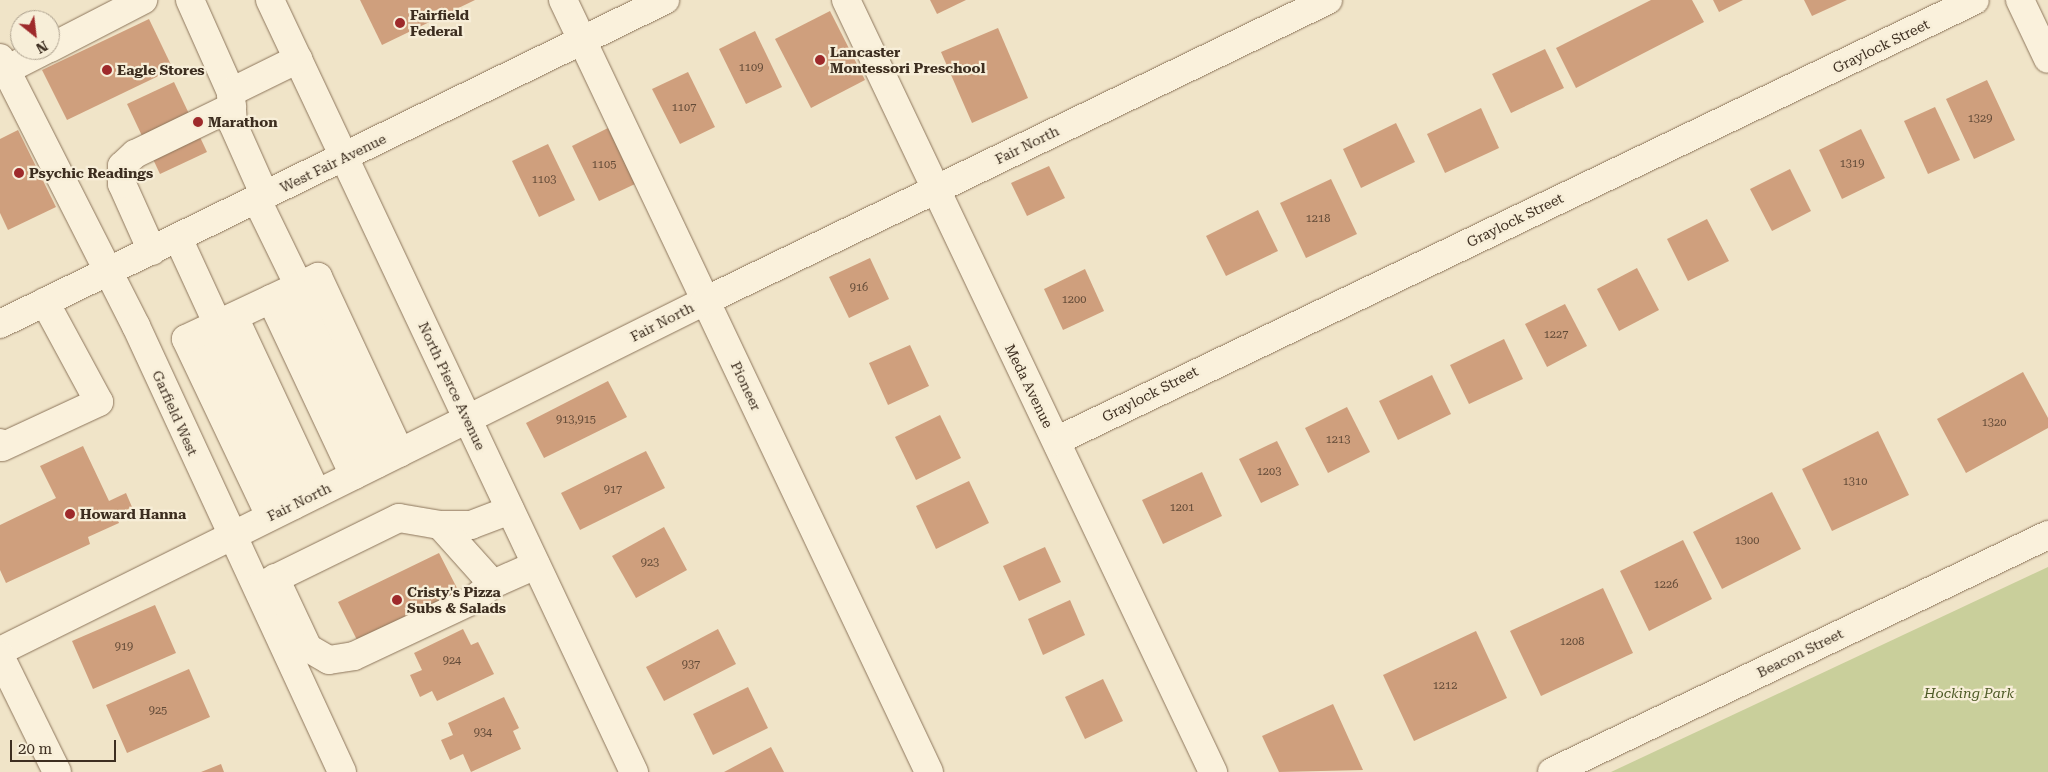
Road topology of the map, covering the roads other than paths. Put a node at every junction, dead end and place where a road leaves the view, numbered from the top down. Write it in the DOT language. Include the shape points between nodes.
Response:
graph roads {
  1 [pos="143,0"];
  2 [pos="190,0"];
  3 [pos="270,0"];
  4 [pos="563,0"];
  5 [pos="666,0"];
  6 [pos="846,0"];
  7 [pos="1328,0"];
  8 [pos="1975,0"];
  9 [pos="2020,0"];
  10 [pos="582,40"];
  11 [pos="60,43"];
  12 [pos="298,59"];
  13 [pos="2048,59"];
  14 [pos="15,60"];
  15 [pos="3,64"];
  16 [pos="232,100"];
  17 [pos="346,157"];
  18 [pos="935,190"];
  19 [pos="261,198"];
  20 [pos="178,238"];
  21 [pos="152,250"];
  22 [pos="107,272"];
  23 [pos="288,291"];
  24 [pos="706,301"];
  25 [pos="45,302"];
  26 [pos="221,323"];
  27 [pos="0,324"];
  28 [pos="468,420"];
  29 [pos="1056,441"];
  30 [pos="0,442"];
  31 [pos="377,464"];
  32 [pos="293,505"];
  33 [pos="510,510"];
  34 [pos="440,525"];
  35 [pos="2048,535"];
  36 [pos="230,536"];
  37 [pos="536,565"];
  38 [pos="265,583"];
  39 [pos="493,584"];
  40 [pos="0,651"];
  41 [pos="0,656"];
  42 [pos="330,660"];
  43 [pos="298,680"];
  44 [pos="57,772"];
  45 [pos="342,772"];
  46 [pos="634,772"];
  47 [pos="928,772"];
  48 [pos="1213,772"];
  49 [pos="1552,772"];
  1 -- 11 [label="street"];
  2 -- 16 [label="street"];
  3 -- 12 [label="street, North Pierce Avenue"];
  4 -- 10 [label="street, Pioneer"];
  5 -- 10 [label="street, West Fair Avenue"];
  6 -- 18 [label="street, Meda Avenue"];
  7 -- 18 [label="street, Fair North"];
  8 -- 29 [label="street, Graylock Street"];
  9 -- 13 [label="street"];
  10 -- 17 [label="street, West Fair Avenue"];
  10 -- 24 [label="street, Pioneer"];
  12 -- 16 [label="street"];
  12 -- 17 [label="street, North Pierce Avenue"];
  14 -- 15 [label="street"];
  15 -- 22 [label="street, Garfield West"];
  16 -- 19 [label="street" via="233,124"];
  16 -- 21 [label="street" via="135,154 122,166 122,184"];
  17 -- 19 [label="street, West Fair Avenue"];
  17 -- 28 [label="street, North Pierce Avenue"];
  18 -- 24 [label="street, Fair North"];
  18 -- 29 [label="street, Meda Avenue"];
  19 -- 20 [label="street, West Fair Avenue"];
  19 -- 23 [label="street"];
  20 -- 21 [label="street, West Fair Avenue"];
  20 -- 26 [label="street"];
  21 -- 22 [label="street, West Fair Avenue"];
  22 -- 25 [label="street, West Fair Avenue"];
  22 -- 36 [label="street, Garfield West" via="136,326"];
  23 -- 26 [label="street"];
  23 -- 31 [label="street"];
  23 -- 31 [label="street" via="318,277"];
  24 -- 28 [label="street, Fair North"];
  24 -- 47 [label="street, Pioneer"];
  25 -- 27 [label="street, West Fair Avenue"];
  25 -- 30 [label="street" via="98,402 2,447"];
  26 -- 32 [label="street"];
  26 -- 32 [label="street" via="186,339"];
  28 -- 31 [label="street, Fair North"];
  28 -- 33 [label="street, North Pierce Avenue"];
  29 -- 48 [label="street, Meda Avenue"];
  31 -- 32 [label="street, Fair North"];
  32 -- 36 [label="street, Fair North"];
  33 -- 34 [label="street" via="470,525"];
  33 -- 37 [label="street, North Pierce Avenue"];
  34 -- 38 [label="street" via="399,518"];
  34 -- 39 [label="street"];
  35 -- 49 [label="street, Beacon Street"];
  36 -- 38 [label="street, Garfield West"];
  36 -- 40 [label="street, Fair North"];
  37 -- 39 [label="street"];
  37 -- 46 [label="street, North Pierce Avenue"];
  38 -- 42 [label="street" via="308,648"];
  38 -- 43 [label="street, Garfield West"];
  39 -- 42 [label="street" via="473,600 354,656"];
  41 -- 44 [label="street"];
  42 -- 43 [label="street"];
  43 -- 45 [label="street, Garfield West"];
}
